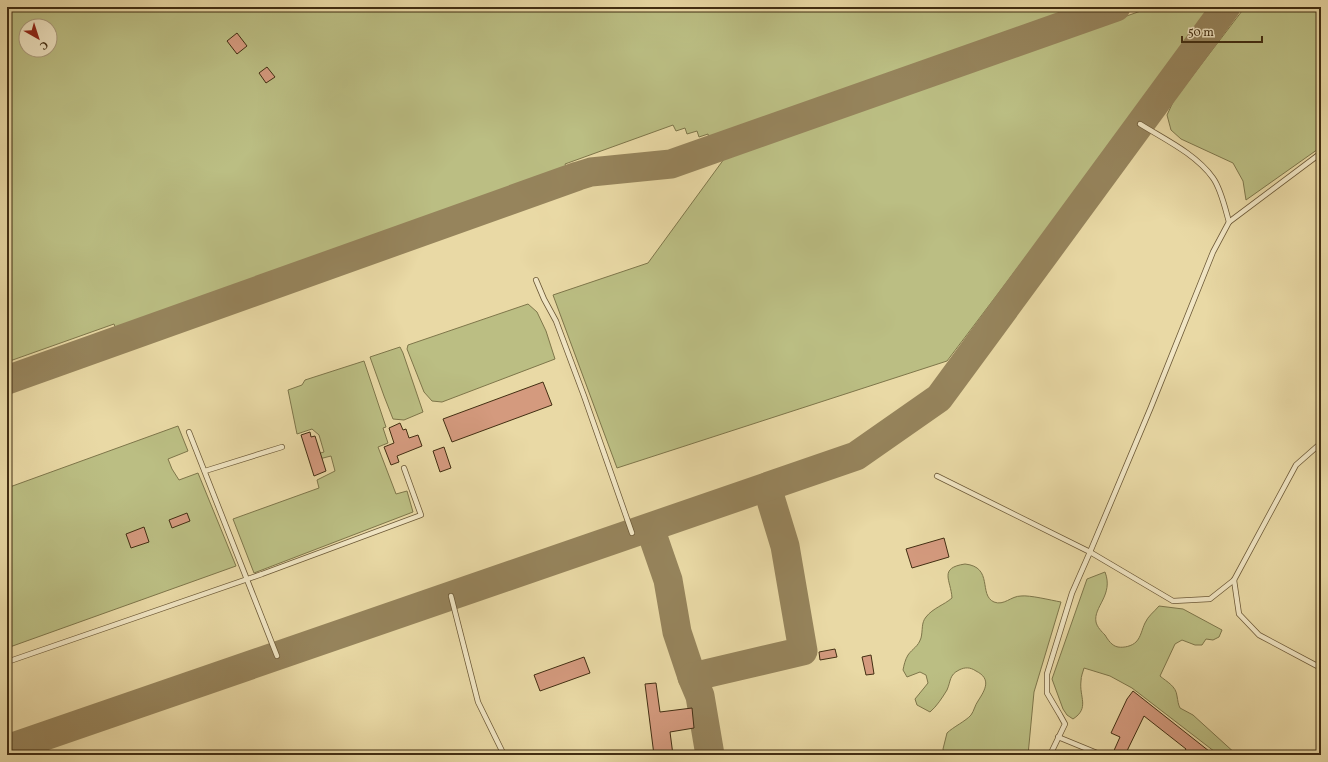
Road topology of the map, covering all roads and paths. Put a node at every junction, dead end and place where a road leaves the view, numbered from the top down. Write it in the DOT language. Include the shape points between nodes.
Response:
graph roads {
  1 [pos="1140,124"];
  2 [pos="1321,153"];
  3 [pos="1229,222"];
  4 [pos="536,280"];
  5 [pos="189,432"];
  6 [pos="1321,443"];
  7 [pos="282,447"];
  8 [pos="404,468"];
  9 [pos="205,471"];
  10 [pos="937,476"];
  11 [pos="632,534"];
  12 [pos="1090,552"];
  13 [pos="248,579"];
  14 [pos="1234,580"];
  15 [pos="451,596"];
  16 [pos="277,656"];
  17 [pos="7,662"];
  18 [pos="1321,668"];
  19 [pos="1058,737"];
  20 [pos="504,755"];
  21 [pos="1050,755"];
  22 [pos="1099,755"];
  1 -- 3 [label="lane" via="1197,160 1213,178"];
  2 -- 3 [label="lane"];
  3 -- 12 [label="lane" via="1213,252"];
  4 -- 11 [label="lane" via="556,321"];
  5 -- 9 [label="lane"];
  6 -- 14 [label="lane" via="1296,465"];
  7 -- 9 [label="lane"];
  8 -- 13 [label="lane" via="421,514"];
  9 -- 13 [label="lane"];
  10 -- 12 [label="lane"];
  12 -- 14 [label="lane" via="1173,601 1210,599"];
  12 -- 19 [label="lane" via="1072,593 1047,674 1047,693 1065,724"];
  13 -- 16 [label="lane"];
  13 -- 17 [label="lane"];
  14 -- 18 [label="lane" via="1239,614 1259,635"];
  15 -- 20 [label="lane" via="478,702"];
  19 -- 21 [label="lane"];
  19 -- 22 [label="lane"];
}
